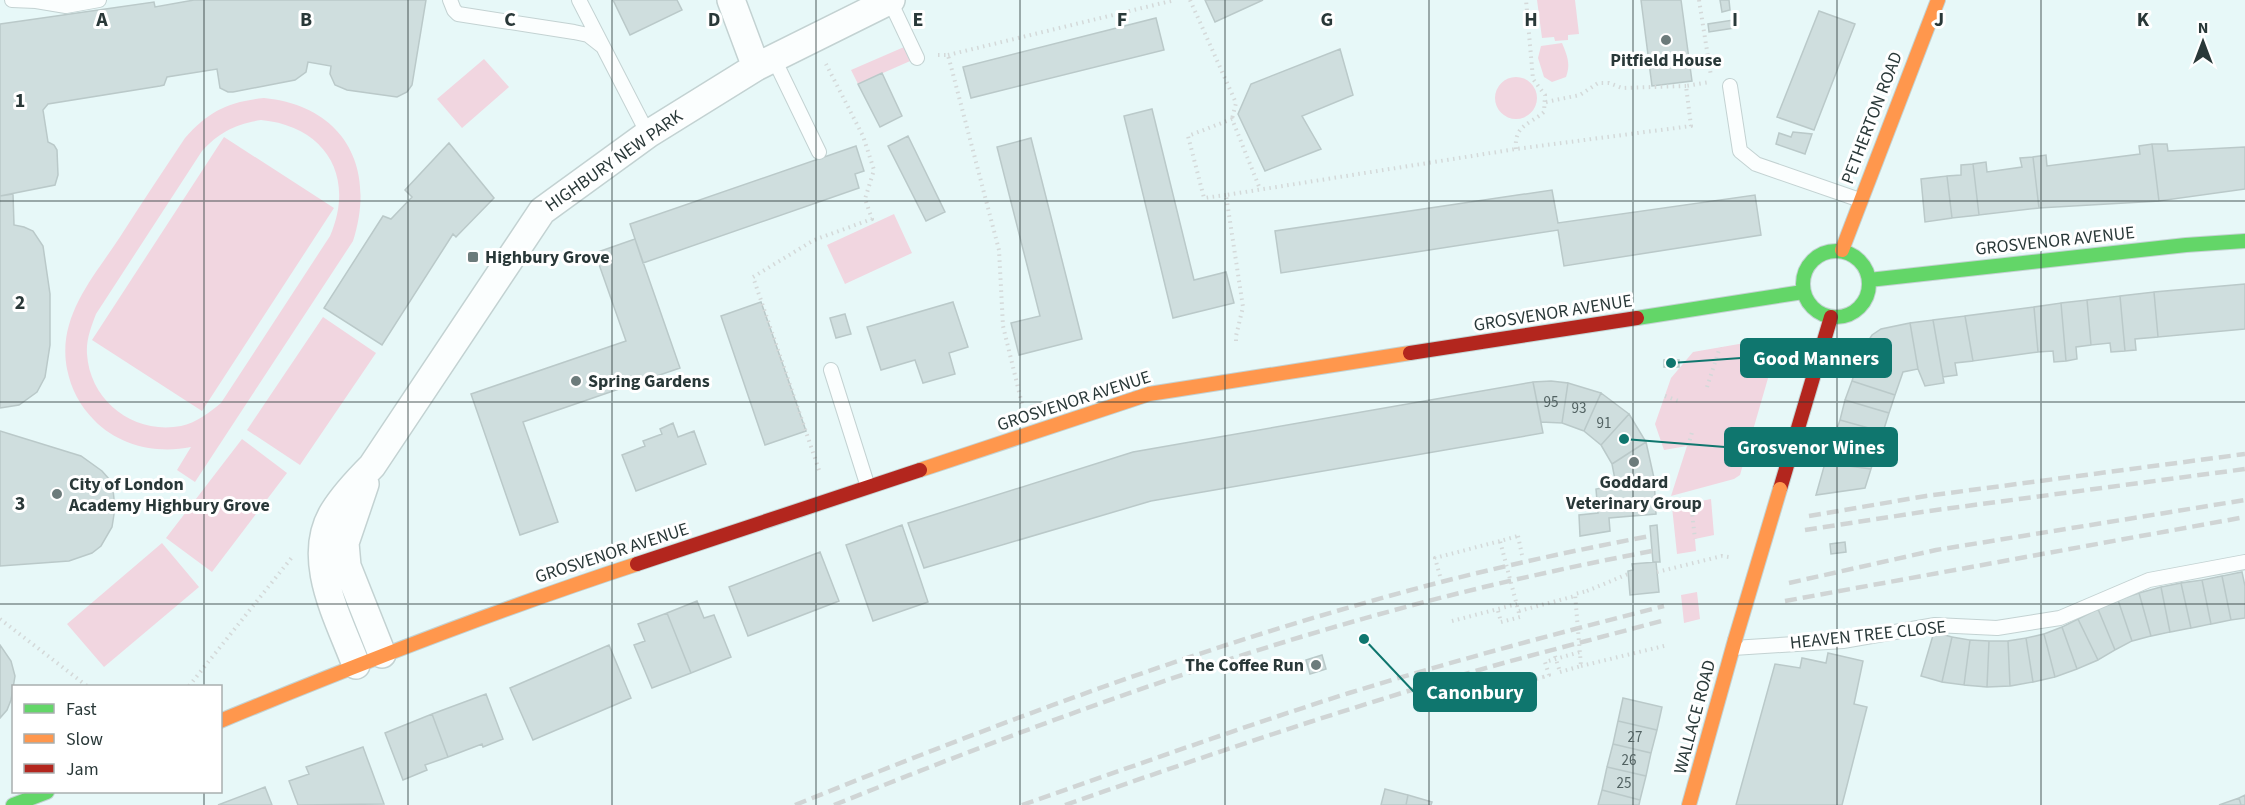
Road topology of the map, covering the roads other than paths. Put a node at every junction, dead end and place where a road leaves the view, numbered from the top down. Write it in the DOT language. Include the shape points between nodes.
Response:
graph roads {
  1 [pos="12,0"];
  2 [pos="99,0"];
  3 [pos="450,0"];
  4 [pos="579,0"];
  5 [pos="731,0"];
  6 [pos="890,0"];
  7 [pos="1938,0"];
  8 [pos="588,17"];
  9 [pos="574,32"];
  10 [pos="602,46"];
  11 [pos="917,57"];
  12 [pos="765,63"];
  13 [pos="1730,86"];
  14 [pos="648,134"];
  15 [pos="819,152"];
  16 [pos="1860,200"];
  17 [pos="2245,241"];
  18 [pos="1842,250"];
  19 [pos="1869,280"];
  20 [pos="1803,292"];
  21 [pos="1831,317"];
  22 [pos="831,370"];
  23 [pos="372,466"];
  24 [pos="868,487"];
  25 [pos="2245,561"];
  26 [pos="1734,644"];
  27 [pos="382,654"];
  28 [pos="356,664"];
  29 [pos="222,720"];
  30 [pos="43,793"];
  31 [pos="13,805"];
  32 [pos="1689,805"];
  1 -- 2 [label="lane" via="66,6"];
  3 -- 9 [label="lane" via="458,14"];
  4 -- 8 [label="lane"];
  5 -- 12 [label="street"];
  6 -- 11 [label="lane"];
  6 -- 12 [label="street, HIGHBURY NEW PARK"];
  7 -- 16 [label="street, PETHERTON ROAD"];
  8 -- 9 [label="lane" via="585,31"];
  8 -- 10 [label="lane"];
  9 -- 10 [label="lane" via="588,35"];
  10 -- 14 [label="lane"];
  12 -- 14 [label="street, HIGHBURY NEW PARK"];
  12 -- 15 [label="lane"];
  13 -- 16 [label="lane" via="1740,151 1756,164"];
  14 -- 23 [label="street, HIGHBURY NEW PARK" via="542,211"];
  16 -- 18 [label="street, PETHERTON ROAD"];
  17 -- 19 [label="street, GROSVENOR AVENUE"];
  18 -- 19 [label="street" via="1857,258"];
  18 -- 20 [label="street" via="1831,250 1811,261 1802,281"];
  19 -- 21 [label="street" via="1869,290 1860,308 1842,317"];
  20 -- 21 [label="street" via="1813,309"];
  20 -- 24 [label="street, GROSVENOR AVENUE" via="1149,394"];
  21 -- 26 [label="street, bridge"];
  22 -- 24 [label="lane"];
  23 -- 27 [label="street, HIGHBURY NEW PARK" via="345,543 347,566"];
  23 -- 28 [label="street, HIGHBURY NEW PARK" via="332,513 322,544 327,584"];
  24 -- 27 [label="street, GROSVENOR AVENUE" via="537,597"];
  25 -- 26 [label="lane, HEAVEN TREE CLOSE" via="2148,580 2060,618 1997,628 1935,625 1843,640"];
  26 -- 32 [label="street, WALLACE ROAD"];
  27 -- 28 [label="street"];
  28 -- 29 [label="street"];
  30 -- 31 [label="street"];
}
